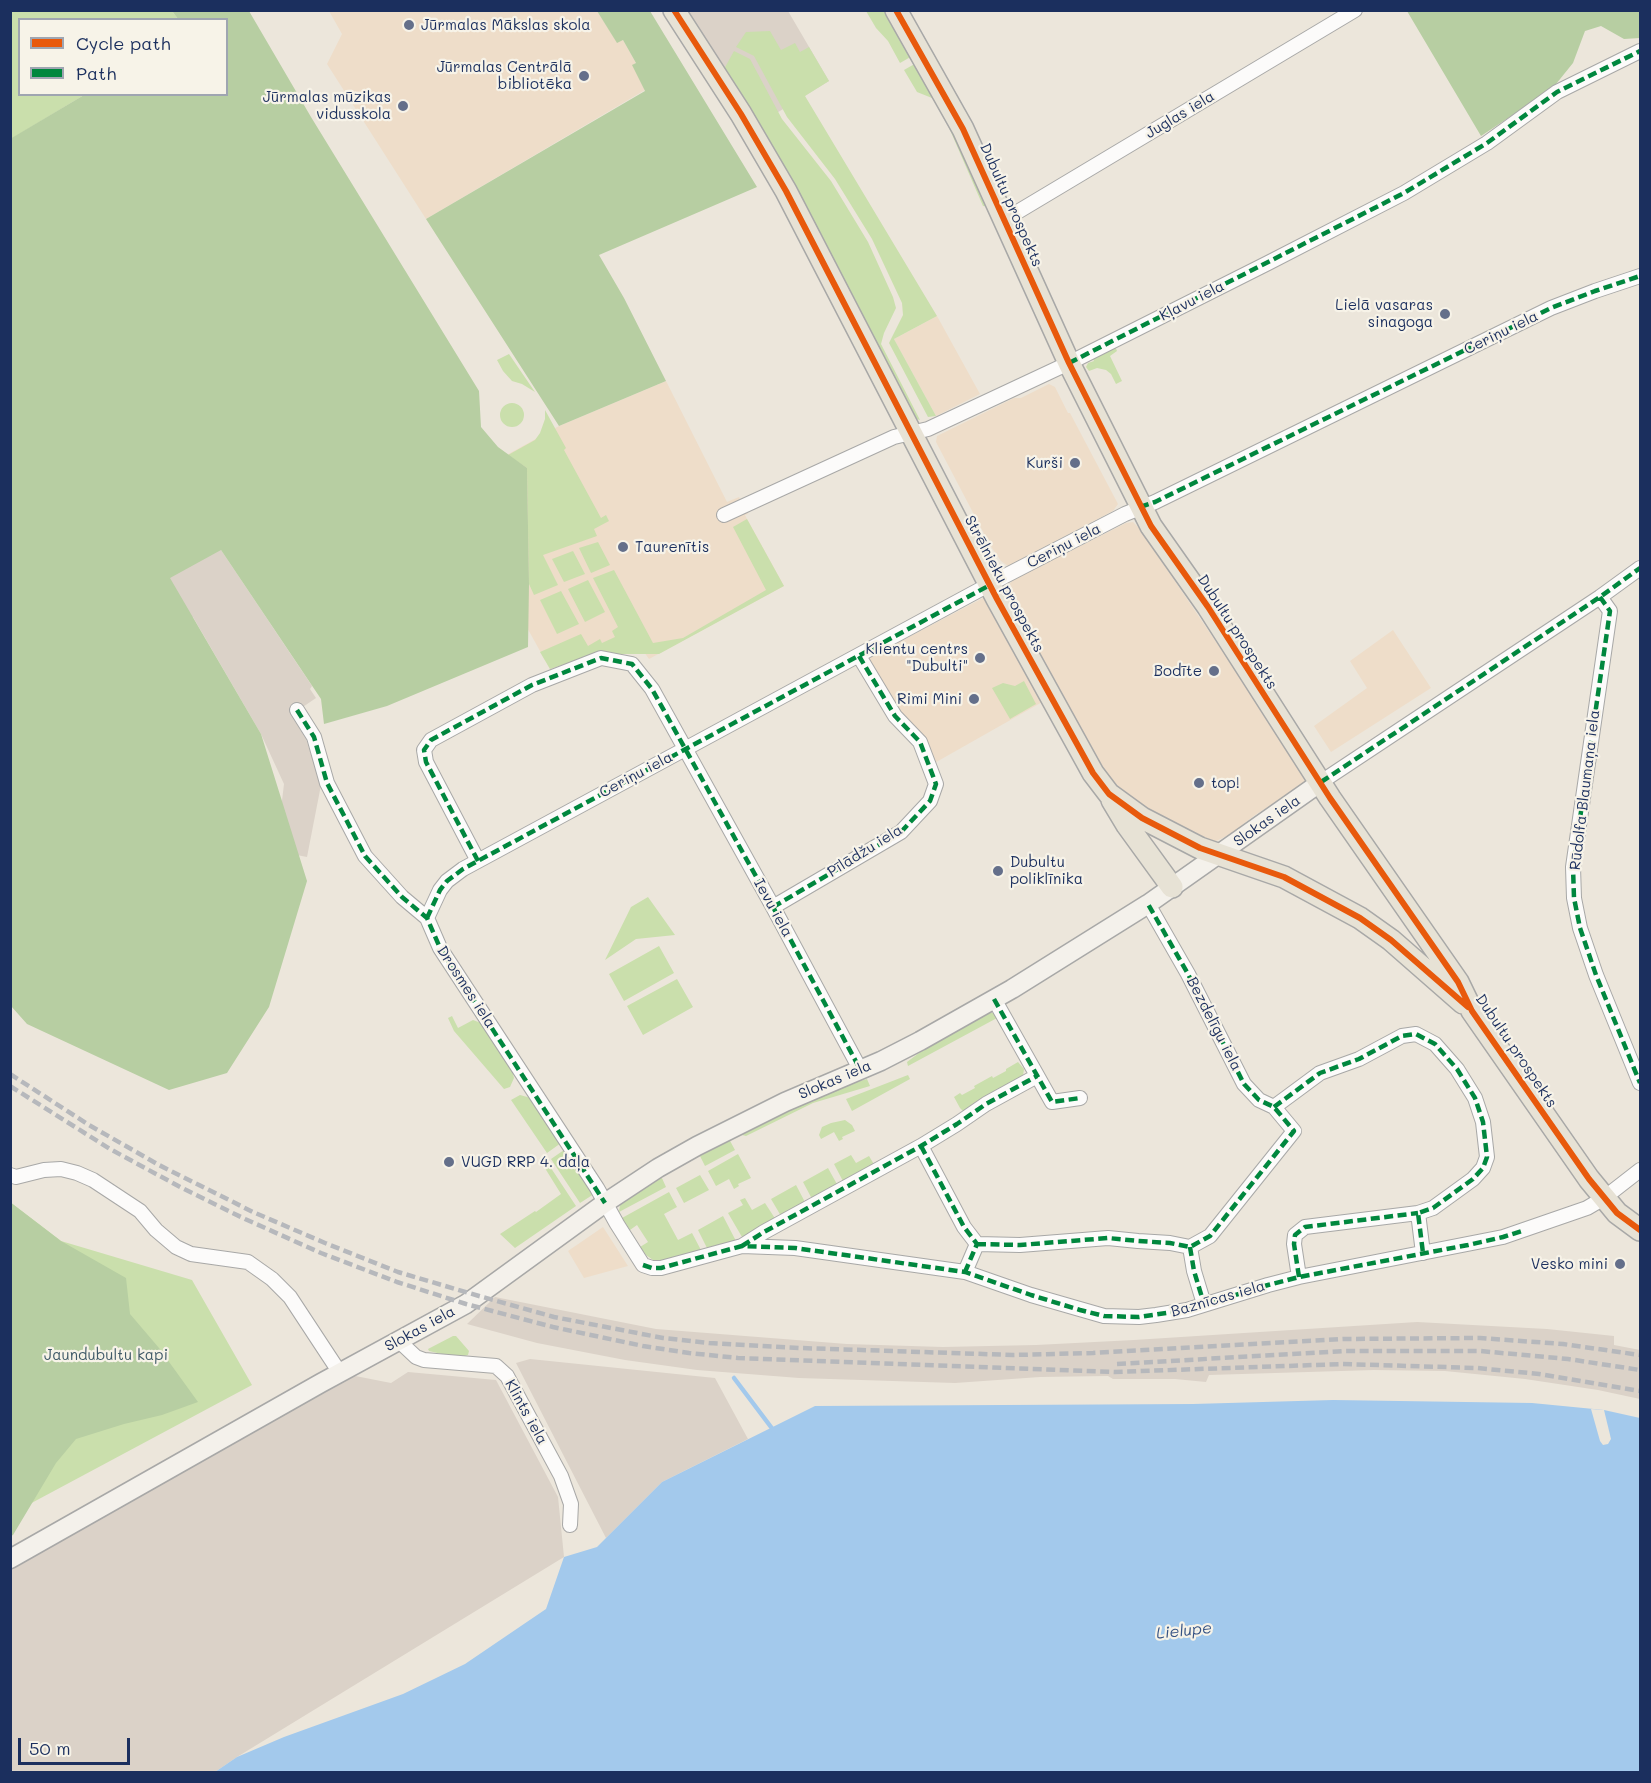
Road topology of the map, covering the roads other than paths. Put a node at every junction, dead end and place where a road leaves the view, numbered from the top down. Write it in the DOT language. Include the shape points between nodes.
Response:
graph roads {
  1 [pos="674,10"];
  2 [pos="896,10"];
  3 [pos="1355,10"];
  4 [pos="1641,51"];
  5 [pos="1004,220"];
  6 [pos="1641,276"];
  7 [pos="1069,363"];
  8 [pos="912,432"];
  9 [pos="1140,507"];
  10 [pos="724,515"];
  11 [pos="1641,568"];
  12 [pos="990,585"];
  13 [pos="1600,597"];
  14 [pos="859,656"];
  15 [pos="297,710"];
  16 [pos="685,749"];
  17 [pos="1321,782"];
  18 [pos="1108,795"];
  19 [pos="1218,855"];
  20 [pos="478,861"];
  21 [pos="1172,887"];
  22 [pos="1148,904"];
  23 [pos="773,907"];
  24 [pos="427,918"];
  25 [pos="1419,927"];
  26 [pos="1391,940"];
  27 [pos="994,999"];
  28 [pos="1472,1011"];
  29 [pos="860,1069"];
  30 [pos="1038,1076"];
  31 [pos="1641,1083"];
  32 [pos="1080,1098"];
  33 [pos="1274,1107"];
  34 [pos="921,1146"];
  35 [pos="1641,1170"];
  36 [pos="10,1175"];
  37 [pos="1604,1198"];
  38 [pos="605,1203"];
  39 [pos="1418,1214"];
  40 [pos="1641,1230"];
  41 [pos="977,1244"];
  42 [pos="742,1246"];
  43 [pos="1190,1247"];
  44 [pos="1423,1253"];
  45 [pos="643,1265"];
  46 [pos="965,1272"];
  47 [pos="1299,1277"];
  48 [pos="1204,1304"];
  49 [pos="399,1341"];
  50 [pos="340,1373"];
  51 [pos="570,1525"];
  52 [pos="10,1558"];
  1 -- 8 [label="main road, Strēlnieku prospekts" via="786,191"];
  2 -- 5 [label="main road, Dubultu prospekts" via="963,129"];
  3 -- 5 [label="street, Juglas iela"];
  4 -- 7 [label="street, Kļavu iela" via="1557,92 1486,143 1404,193"];
  5 -- 7 [label="main road, Dubultu prospekts"];
  6 -- 9 [label="street, Ceriņu iela" via="1551,308"];
  7 -- 8 [label="street, Kļavu iela" via="928,429"];
  7 -- 9 [label="main road, Dubultu prospekts"];
  8 -- 10 [label="street, Kļavu iela"];
  8 -- 12 [label="main road, Strēlnieku prospekts"];
  9 -- 12 [label="street, Ceriņu iela"];
  9 -- 17 [label="main road, Dubultu prospekts"];
  11 -- 13 [label="street, Slokas iela"];
  12 -- 14 [label="street, Ceriņu iela"];
  12 -- 18 [label="main road, Strēlnieku prospekts"];
  13 -- 17 [label="street, Slokas iela"];
  13 -- 31 [label="street, Rūdolfa Blaumaņa iela" via="1610,611 1573,867 1574,898 1596,975"];
  14 -- 16 [label="street, Ceriņu iela"];
  14 -- 23 [label="street, Pīlādžu iela" via="895,716 920,742 936,784 930,801 901,832"];
  15 -- 24 [label="street, Drosmes iela" via="314,737 327,783 364,856"];
  16 -- 20 [label="street, Ceriņu iela"];
  16 -- 20 [label="street, Ievu iela" via="652,689 632,664 601,658 532,685 431,741 424,750 426,762"];
  16 -- 23 [label="street, Ievu iela"];
  17 -- 19 [label="main road, Slokas iela"];
  17 -- 25 [label="main road, Dubultu prospekts"];
  18 -- 19 [label="main road, Strēlnieku prospekts" via="1142,818"];
  18 -- 21 [label="main road"];
  19 -- 21 [label="main road, Slokas iela"];
  19 -- 26 [label="main road, Strēlnieku prospekts" via="1284,877 1360,918"];
  20 -- 24 [label="street, Ceriņu iela" via="447,882"];
  21 -- 22 [label="main road, Slokas iela"];
  22 -- 27 [label="main road, Slokas iela"];
  22 -- 33 [label="street, Bezdelīgu iela" via="1244,1084 1259,1100"];
  23 -- 29 [label="street, Ievu iela"];
  24 -- 38 [label="street, Drosmes iela" via="440,948"];
  25 -- 26 [label="main road" via="1410,936"];
  25 -- 28 [label="main road, Dubultu prospekts" via="1458,982"];
  26 -- 28 [label="main road, Strēlnieku prospekts"];
  27 -- 29 [label="main road, Slokas iela"];
  27 -- 30 [label="street"];
  28 -- 37 [label="main road, Dubultu prospekts"];
  29 -- 38 [label="main road, Slokas iela" via="697,1146"];
  30 -- 32 [label="street" via="1052,1102"];
  30 -- 34 [label="street"];
  33 -- 39 [label="street" via="1320,1073 1359,1059 1402,1036 1416,1034 1435,1044 1475,1098 1483,1122 1487,1157 1473,1179"];
  33 -- 43 [label="street, Bezdelīgu iela" via="1294,1131 1210,1236"];
  34 -- 41 [label="street"];
  34 -- 42 [label="street"];
  35 -- 37 [label="street, Baznīcas iela"];
  36 -- 50 [label="street" via="61,1169 77,1173 140,1211 176,1247 191,1254 248,1262 290,1297"];
  37 -- 40 [label="main road, Dubultu prospekts"];
  37 -- 44 [label="street, Baznīcas iela" via="1587,1208 1503,1237"];
  38 -- 45 [label="street, Drosmes iela"];
  38 -- 49 [label="main road, Slokas iela" via="472,1300"];
  39 -- 44 [label="street"];
  39 -- 47 [label="street" via="1305,1227 1295,1235"];
  41 -- 43 [label="street" via="1108,1238"];
  41 -- 46 [label="street"];
  42 -- 45 [label="street, Baznīcas iela" via="661,1268"];
  42 -- 46 [label="street, Baznīcas iela" via="795,1248"];
  43 -- 48 [label="street"];
  44 -- 47 [label="street, Baznīcas iela"];
  46 -- 48 [label="street, Baznīcas iela" via="1104,1316 1156,1315"];
  47 -- 48 [label="street, Baznīcas iela"];
  49 -- 50 [label="main road, Slokas iela"];
  49 -- 51 [label="street, Klints iela" via="424,1360 496,1366 507,1376 561,1476 571,1504"];
  50 -- 52 [label="main road, Slokas iela"];
}
